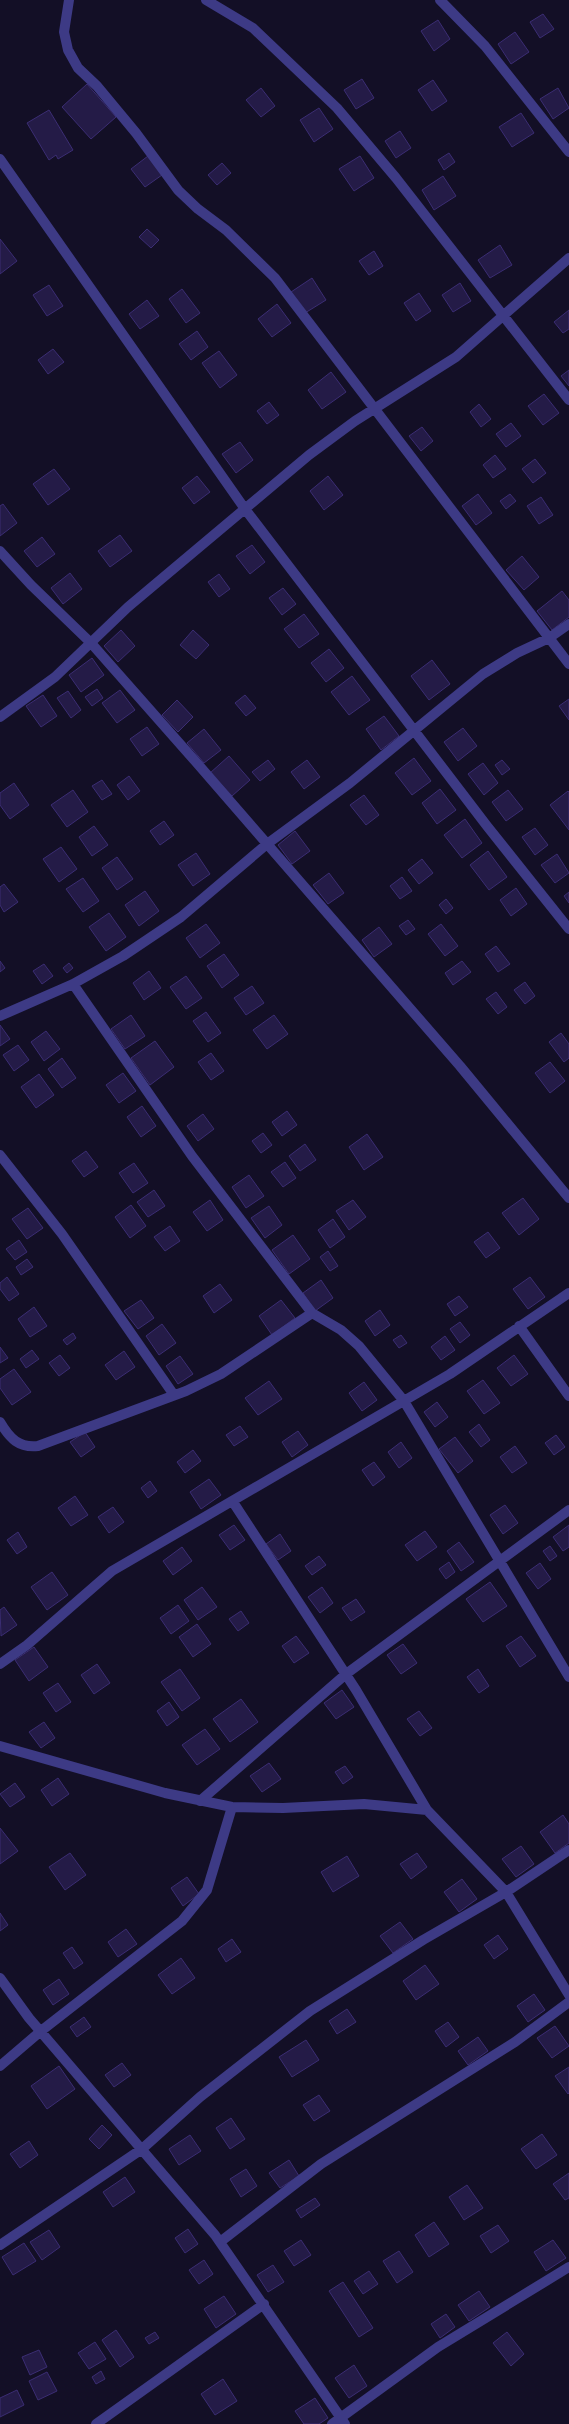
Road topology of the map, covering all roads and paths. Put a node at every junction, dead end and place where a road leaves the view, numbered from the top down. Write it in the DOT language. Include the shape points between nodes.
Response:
graph roads {
  1 [pos="69,0"];
  2 [pos="206,0"];
  3 [pos="440,0"];
  4 [pos="569,152"];
  5 [pos="0,158"];
  6 [pos="569,258"];
  7 [pos="504,315"];
  8 [pos="569,400"];
  9 [pos="375,409"];
  10 [pos="245,509"];
  11 [pos="0,551"];
  12 [pos="569,624"];
  13 [pos="549,638"];
  14 [pos="90,643"];
  15 [pos="569,664"];
  16 [pos="0,717"];
  17 [pos="414,731"];
  18 [pos="267,844"];
  19 [pos="569,929"];
  20 [pos="73,984"];
  21 [pos="0,1016"];
  22 [pos="0,1155"];
  23 [pos="569,1198"];
  24 [pos="569,1293"];
  25 [pos="312,1314"];
  26 [pos="520,1326"];
  27 [pos="174,1395"];
  28 [pos="569,1396"];
  29 [pos="404,1401"];
  30 [pos="0,1422"];
  31 [pos="233,1502"];
  32 [pos="569,1510"];
  33 [pos="500,1561"];
  34 [pos="0,1664"];
  35 [pos="346,1674"];
  36 [pos="569,1677"];
  37 [pos="0,1746"];
  38 [pos="200,1801"];
  39 [pos="232,1807"];
  40 [pos="427,1810"];
  41 [pos="569,1850"];
  42 [pos="506,1892"];
  43 [pos="0,1978"];
  44 [pos="569,1995"];
  45 [pos="569,2002"];
  46 [pos="41,2031"];
  47 [pos="0,2066"];
  48 [pos="142,2148"];
  49 [pos="220,2242"];
  50 [pos="0,2246"];
  51 [pos="569,2267"];
  52 [pos="264,2304"];
  53 [pos="343,2421"];
  54 [pos="102,2423"];
  55 [pos="332,2424"];
  1 -- 9 [label="street" via="64,32 68,50 78,68 97,86 136,133 178,190 226,230 274,278"];
  2 -- 7 [label="street" via="253,28 337,108"];
  3 -- 4 [label="street" via="485,46"];
  5 -- 10 [label="street"];
  6 -- 7 [label="street"];
  7 -- 8 [label="street"];
  7 -- 9 [label="street" via="456,357"];
  9 -- 10 [label="street" via="309,455"];
  9 -- 13 [label="street"];
  10 -- 14 [label="street"];
  10 -- 17 [label="street"];
  11 -- 14 [label="street"];
  12 -- 13 [label="street"];
  13 -- 15 [label="street"];
  13 -- 17 [label="street" via="517,653 483,674"];
  14 -- 16 [label="street" via="55,677"];
  14 -- 18 [label="street"];
  17 -- 18 [label="street" via="350,783"];
  17 -- 19 [label="street"];
  18 -- 20 [label="street" via="181,916 123,956"];
  18 -- 23 [label="street" via="460,1066"];
  20 -- 21 [label="street"];
  20 -- 25 [label="street" via="192,1156"];
  22 -- 27 [label="street" via="62,1234"];
  24 -- 26 [label="street"];
  25 -- 27 [label="street" via="222,1374"];
  25 -- 29 [label="street" via="341,1330 359,1346"];
  26 -- 28 [label="street"];
  26 -- 29 [label="street" via="450,1374"];
  27 -- 30 [label="street" via="38,1446 26,1448 17,1444"];
  29 -- 31 [label="street"];
  29 -- 33 [label="street"];
  31 -- 34 [label="street" via="112,1571 27,1646"];
  31 -- 35 [label="street"];
  32 -- 33 [label="street"];
  33 -- 35 [label="street"];
  33 -- 36 [label="street"];
  35 -- 38 [label="street"];
  35 -- 40 [label="street"];
  37 -- 38 [label="street" via="165,1794"];
  38 -- 39 [label="street"];
  39 -- 40 [label="street" via="284,1808 364,1804"];
  39 -- 46 [label="street" via="207,1890 182,1921"];
  40 -- 42 [label="street"];
  41 -- 42 [label="street"];
  42 -- 44 [label="street"];
  42 -- 48 [label="street" via="423,1940 310,2011 200,2097"];
  43 -- 46 [label="street"];
  45 -- 49 [label="street" via="490,2058 321,2164"];
  46 -- 47 [label="street"];
  46 -- 48 [label="street"];
  48 -- 49 [label="street"];
  48 -- 50 [label="street"];
  49 -- 52 [label="street"];
  51 -- 53 [label="street" via="438,2347"];
  52 -- 53 [label="street"];
  52 -- 54 [label="street"];
  53 -- 55 [label="street"];
}
